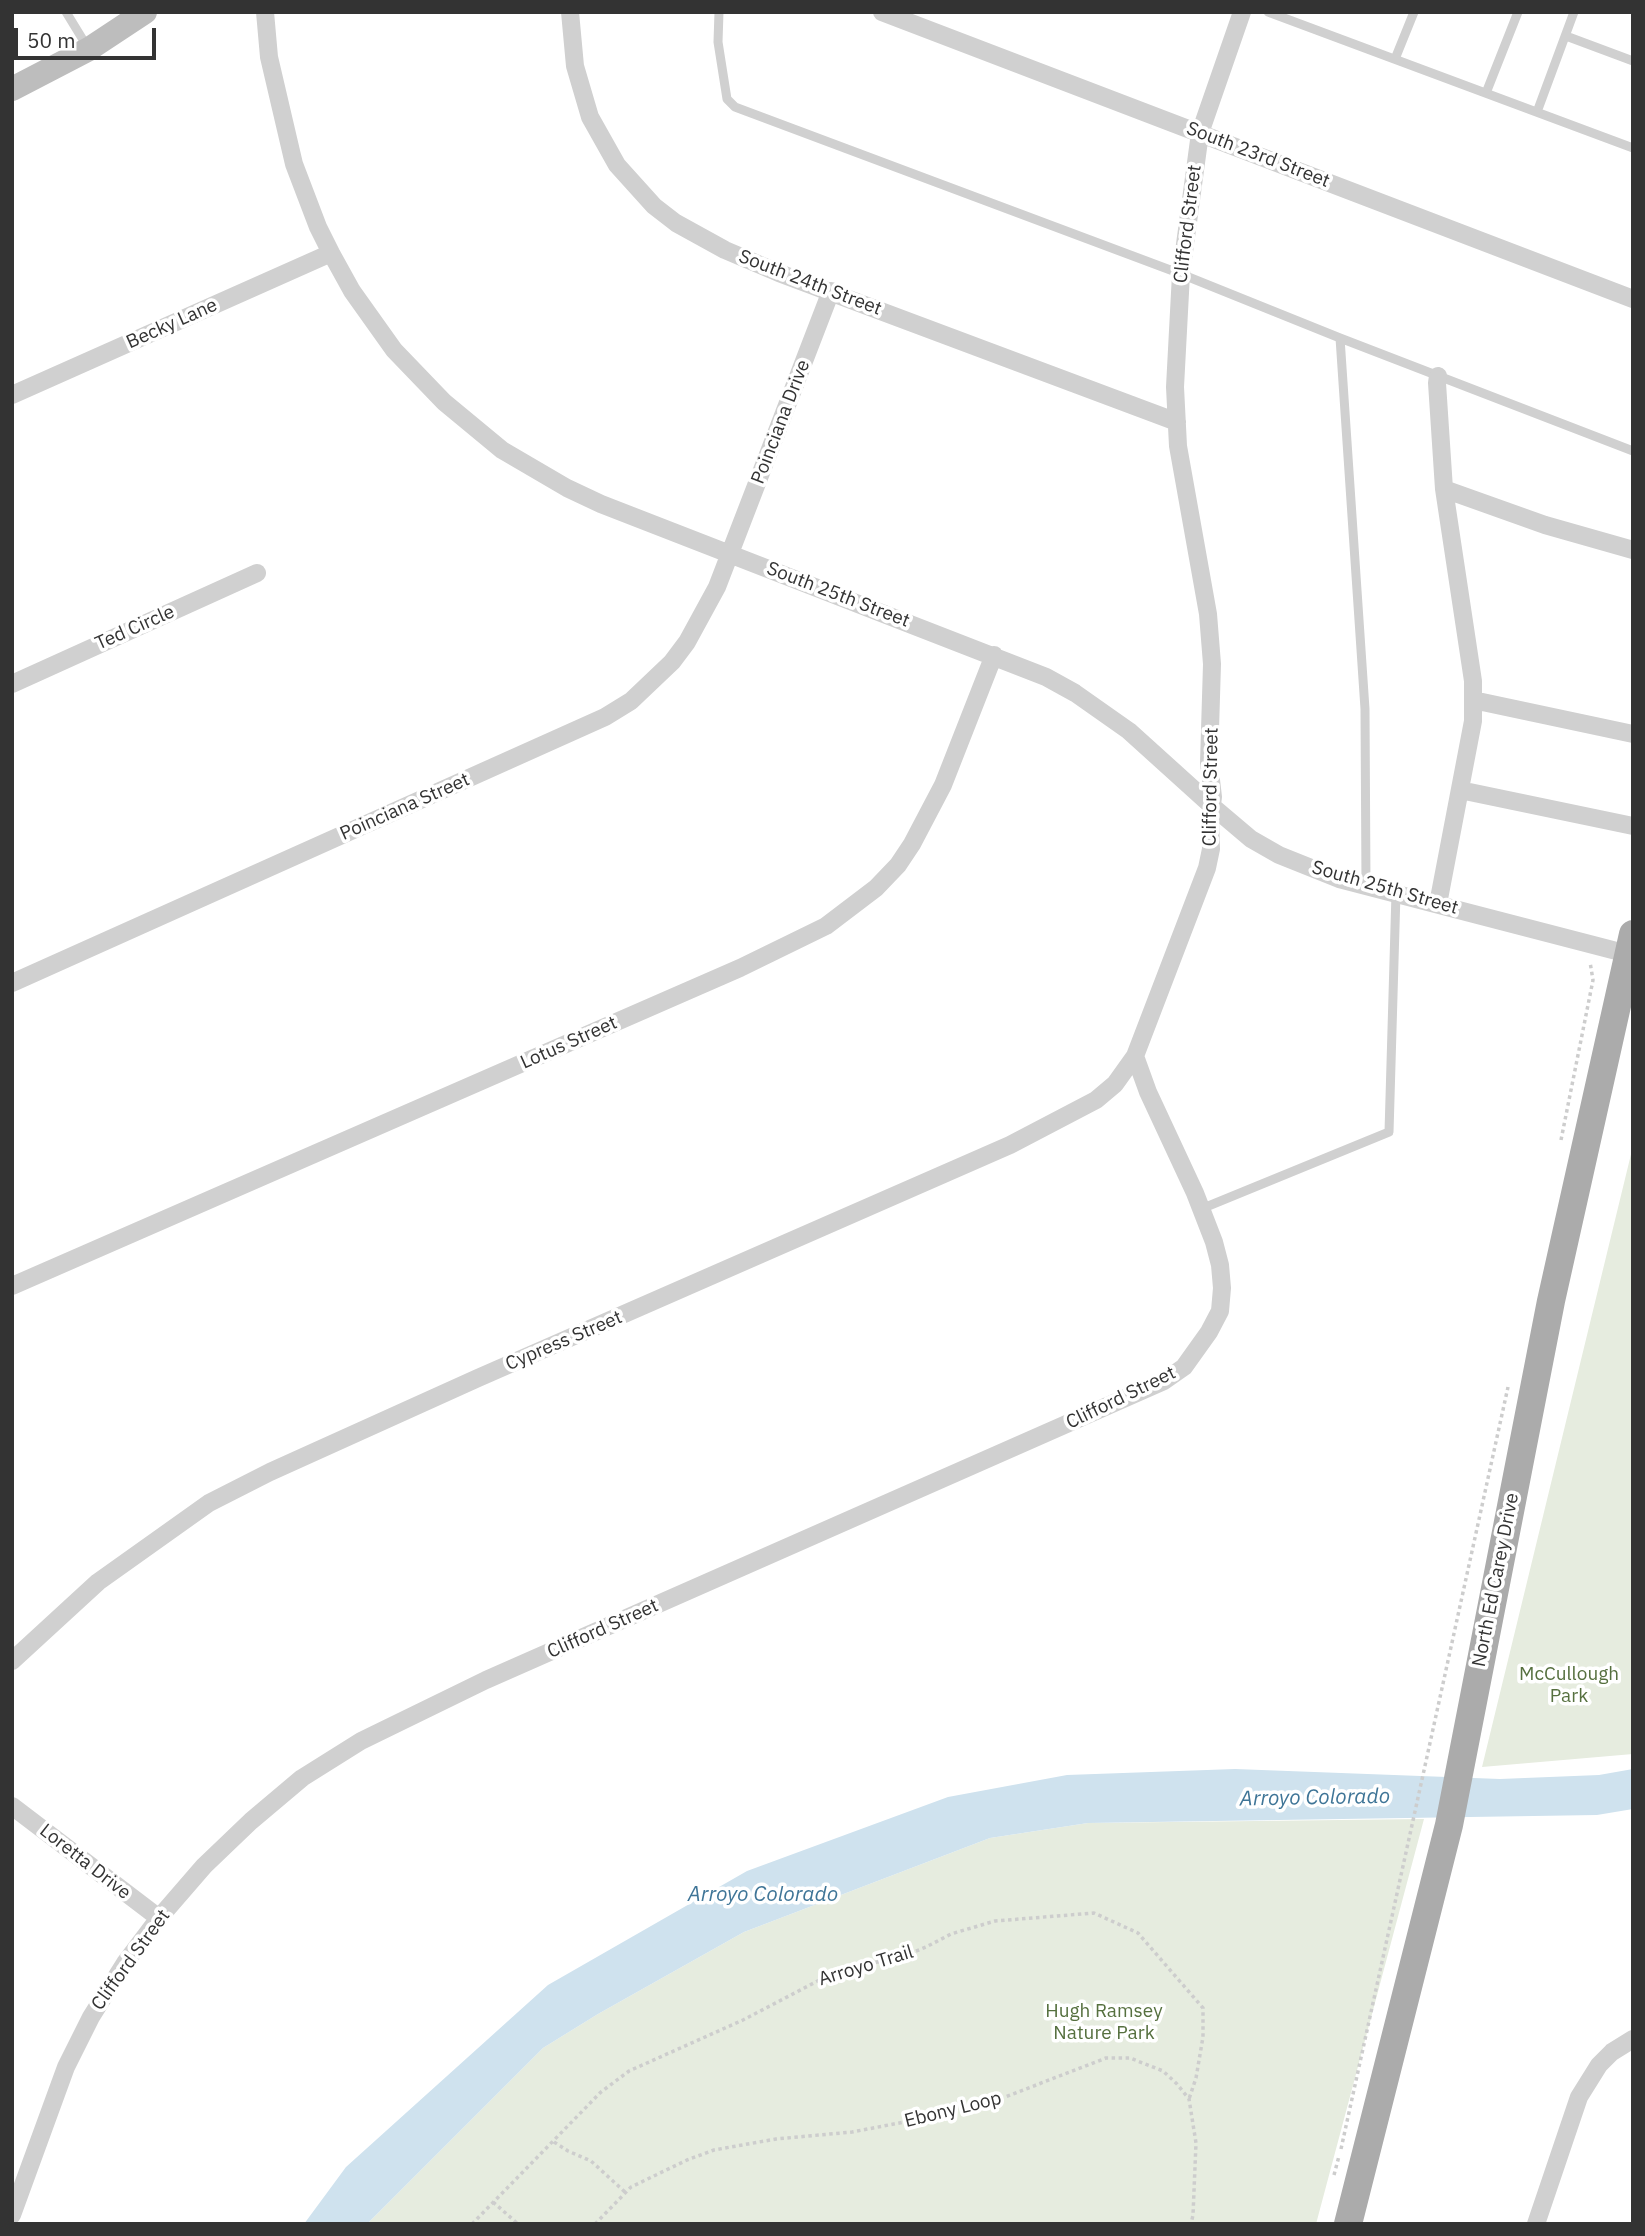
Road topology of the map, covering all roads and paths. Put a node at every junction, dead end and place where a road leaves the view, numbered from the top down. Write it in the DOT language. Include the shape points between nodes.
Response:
graph roads {
  1 [pos="66,12"];
  2 [pos="145,12"];
  3 [pos="265,12"];
  4 [pos="570,12"];
  5 [pos="719,12"];
  6 [pos="882,12"];
  7 [pos="1242,12"];
  8 [pos="1268,12"];
  9 [pos="1414,12"];
  10 [pos="1518,12"];
  11 [pos="1574,12"];
  12 [pos="1566,36"];
  13 [pos="89,49"];
  14 [pos="1395,59"];
  15 [pos="1633,61"];
  16 [pos="12,89"];
  17 [pos="1486,93"];
  18 [pos="1537,112"];
  19 [pos="1200,133"];
  20 [pos="1633,148"];
  21 [pos="331,253"];
  22 [pos="1181,274"];
  23 [pos="831,291"];
  24 [pos="1633,299"];
  25 [pos="1340,338"];
  26 [pos="1438,376"];
  27 [pos="12,395"];
  28 [pos="1177,422"];
  29 [pos="1633,452"];
  30 [pos="1444,489"];
  31 [pos="1633,550"];
  32 [pos="731,554"];
  33 [pos="257,573"];
  34 [pos="994,655"];
  35 [pos="12,684"];
  36 [pos="1473,700"];
  37 [pos="1633,734"];
  38 [pos="1460,790"];
  39 [pos="1212,806"];
  40 [pos="1633,826"];
  41 [pos="1366,885"];
  42 [pos="1396,894"];
  43 [pos="1438,904"];
  44 [pos="1587,943"];
  45 [pos="1630,944"];
  46 [pos="12,983"];
  47 [pos="1135,1056"];
  48 [pos="1561,1142"];
  49 [pos="1201,1209"];
  50 [pos="12,1286"];
  51 [pos="1510,1380"];
  52 [pos="12,1661"];
  53 [pos="12,1806"];
  54 [pos="159,1918"];
  55 [pos="1633,2039"];
  56 [pos="1189,2099"];
  57 [pos="554,2142"];
  58 [pos="1346,2178"];
  59 [pos="626,2193"];
  60 [pos="493,2202"];
  61 [pos="12,2215"];
  62 [pos="472,2224"];
  63 [pos="518,2224"];
  64 [pos="595,2224"];
  65 [pos="1191,2224"];
  66 [pos="1348,2224"];
  67 [pos="1536,2224"];
  1 -- 13 [label="lane"];
  2 -- 13 [label="street"];
  3 -- 21 [label="street, South 25th Street" via="269,57 294,164"];
  4 -- 23 [label="street, South 24th Street" via="575,66 590,117 617,165 635,186 676,223 700,237"];
  5 -- 22 [label="lane" via="725,88 735,107"];
  6 -- 19 [label="street, South 23rd Street"];
  7 -- 19 [label="street, Clifford Street"];
  8 -- 14 [label="lane"];
  9 -- 14 [label="lane"];
  10 -- 17 [label="lane"];
  11 -- 12 [label="lane"];
  12 -- 15 [label="lane"];
  12 -- 18 [label="lane"];
  13 -- 16 [label="street"];
  14 -- 17 [label="lane"];
  17 -- 18 [label="lane"];
  18 -- 20 [label="lane"];
  19 -- 22 [label="street, Clifford Street"];
  19 -- 24 [label="street, South 23rd Street"];
  21 -- 27 [label="street, Becky Lane"];
  21 -- 32 [label="street, South 25th Street" via="372,321 402,359 444,402 502,450 567,488"];
  22 -- 25 [label="lane"];
  22 -- 28 [label="street, Clifford Street"];
  23 -- 28 [label="street, South 24th Street"];
  23 -- 32 [label="street, Poinciana Drive"];
  25 -- 26 [label="lane"];
  25 -- 41 [label="lane" via="1365,709"];
  26 -- 29 [label="lane"];
  26 -- 30 [label="street"];
  28 -- 39 [label="street, Clifford Street" via="1208,614"];
  30 -- 31 [label="street"];
  30 -- 36 [label="street"];
  32 -- 34 [label="street, South 25th Street"];
  32 -- 46 [label="street, Poinciana Street" via="687,642 672,662 631,701 605,717"];
  33 -- 35 [label="street, Ted Circle"];
  34 -- 39 [label="street, South 25th Street" via="1046,677 1103,711"];
  34 -- 50 [label="street, Lotus Street" via="943,785 912,844 876,888 826,926 715,979"];
  36 -- 37 [label="street"];
  36 -- 38 [label="street"];
  38 -- 40 [label="street"];
  38 -- 43 [label="street"];
  39 -- 41 [label="street, South 25th Street" via="1251,839 1279,855"];
  39 -- 47 [label="street, Clifford Street" via="1207,868"];
  41 -- 42 [label="street, South 25th Street"];
  42 -- 43 [label="street, South 25th Street"];
  42 -- 49 [label="lane" via="1388,1132"];
  43 -- 44 [label="street, South 25th Street"];
  44 -- 45 [label="street, South 25th Street"];
  44 -- 48 [label="path" via="1593,980"];
  45 -- 58 [label="main road, North Ed Carey Drive" via="1551,1301 1449,1825"];
  47 -- 49 [label="street, Clifford Street"];
  47 -- 52 [label="street, Cypress Street" via="1115,1084 1096,1100 1035,1133 466,1383 209,1503 98,1582"];
  49 -- 54 [label="street, Clifford Street" via="1220,1265 1220,1311 1191,1359 1164,1381 498,1675 361,1741 303,1778 251,1821"];
  51 -- 58 [label="path"];
  53 -- 54 [label="street, Loretta Drive"];
  54 -- 61 [label="street, Clifford Street" via="125,1963 71,2057"];
  55 -- 67 [label="street" via="1612,2052 1579,2097"];
  56 -- 57 [label="path, Arroyo Trail" via="1203,2037 1203,2008 1138,1933 1094,1913 984,1923 899,1958 831,1974 629,2071 600,2092"];
  56 -- 59 [label="path, Ebony Loop" via="1163,2070 1130,2058 1107,2058 962,2111 852,2132 713,2150 656,2174"];
  56 -- 65 [label="path" via="1196,2143"];
  57 -- 59 [label="path" via="591,2161"];
  57 -- 60 [label="path, Arroyo Trail"];
  58 -- 66 [label="main road, North Ed Carey Drive"];
  59 -- 64 [label="path, Ebony Loop"];
  60 -- 62 [label="path, Arroyo Trail"];
  60 -- 63 [label="path"];
}
